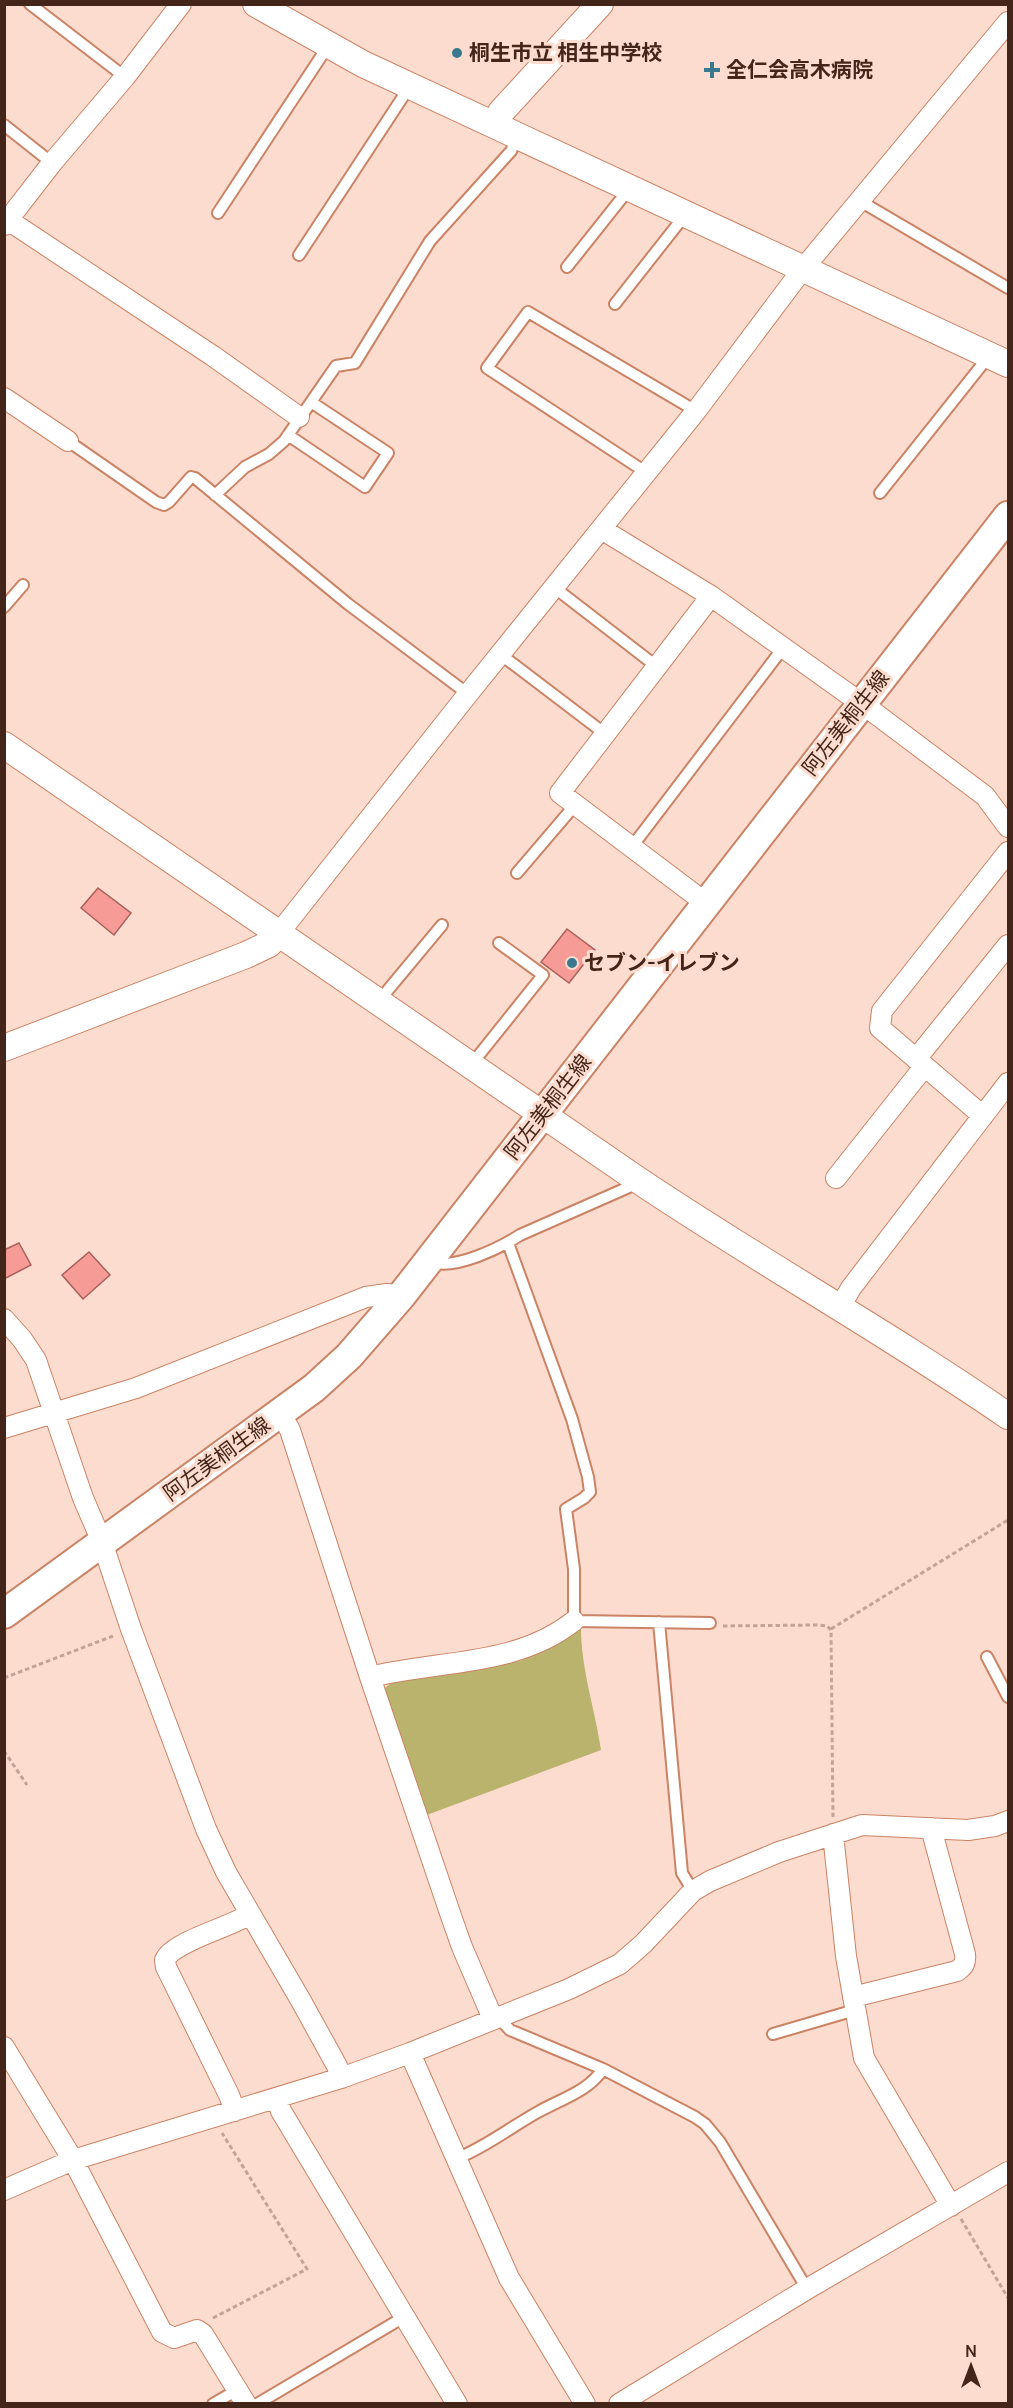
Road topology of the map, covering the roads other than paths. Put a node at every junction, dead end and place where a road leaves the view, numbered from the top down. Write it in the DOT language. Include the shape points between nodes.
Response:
graph roads {
  1 [pos="30,4"];
  2 [pos="181,4"];
  3 [pos="256,4"];
  4 [pos="600,4"];
  5 [pos="1008,21"];
  6 [pos="328,46"];
  7 [pos="125,77"];
  8 [pos="410,86"];
  9 [pos="495,124"];
  10 [pos="4,125"];
  11 [pos="518,136"];
  12 [pos="52,163"];
  13 [pos="630,189"];
  14 [pos="860,201"];
  15 [pos="218,213"];
  16 [pos="685,215"];
  17 [pos="7,222"];
  18 [pos="299,255"];
  19 [pos="567,267"];
  20 [pos="802,270"];
  21 [pos="1008,288"];
  22 [pos="615,303"];
  23 [pos="999,360"];
  24 [pos="4,398"];
  25 [pos="311,402"];
  26 [pos="696,411"];
  27 [pos="299,417"];
  28 [pos="288,435"];
  29 [pos="68,441"];
  30 [pos="647,473"];
  31 [pos="880,492"];
  32 [pos="215,495"];
  33 [pos="1008,516"];
  34 [pos="603,530"];
  35 [pos="23,585"];
  36 [pos="555,588"];
  37 [pos="711,596"];
  38 [pos="4,607"];
  39 [pos="783,648"];
  40 [pos="500,654"];
  41 [pos="656,666"];
  42 [pos="468,694"];
  43 [pos="861,704"];
  44 [pos="604,733"];
  45 [pos="4,745"];
  46 [pos="575,806"];
  47 [pos="1008,827"];
  48 [pos="631,848"];
  49 [pos="1008,852"];
  50 [pos="518,873"];
  51 [pos="707,904"];
  52 [pos="442,925"];
  53 [pos="279,933"];
  54 [pos="500,943"];
  55 [pos="1008,945"];
  56 [pos="378,1002"];
  57 [pos="4,1048"];
  58 [pos="920,1063"];
  59 [pos="471,1065"];
  60 [pos="1008,1083"];
  61 [pos="542,1115"];
  62 [pos="982,1116"];
  63 [pos="836,1178"];
  64 [pos="638,1180"];
  65 [pos="508,1243"];
  66 [pos="428,1261"];
  67 [pos="402,1295"];
  68 [pos="840,1307"];
  69 [pos="4,1320"];
  70 [pos="53,1413"];
  71 [pos="280,1413"];
  72 [pos="1008,1416"];
  73 [pos="4,1428"];
  74 [pos="102,1542"];
  75 [pos="4,1614"];
  76 [pos="574,1621"];
  77 [pos="658,1622"];
  78 [pos="710,1623"];
  79 [pos="987,1657"];
  80 [pos="370,1677"];
  81 [pos="1008,1697"];
  82 [pos="1008,1821"];
  83 [pos="931,1828"];
  84 [pos="833,1834"];
  85 [pos="693,1891"];
  86 [pos="250,1914"];
  87 [pos="854,2004"];
  88 [pos="495,2018"];
  89 [pos="773,2034"];
  90 [pos="4,2047"];
  91 [pos="410,2053"];
  92 [pos="603,2069"];
  93 [pos="341,2078"];
  94 [pos="277,2098"];
  95 [pos="235,2111"];
  96 [pos="458,2158"];
  97 [pos="73,2160"];
  98 [pos="1008,2172"];
  99 [pos="4,2190"];
  100 [pos="951,2206"];
  101 [pos="807,2289"];
  102 [pos="404,2317"];
  103 [pos="241,2397"];
  104 [pos="450,2401"];
  105 [pos="213,2403"];
  106 [pos="257,2403"];
  107 [pos="585,2403"];
  108 [pos="619,2403"];
  1 -- 7 [label="lane"];
  2 -- 7 [label="street"];
  3 -- 6 [label="street"];
  4 -- 9 [label="street" via="501,112"];
  5 -- 14 [label="street"];
  6 -- 8 [label="street"];
  6 -- 15 [label="lane"];
  7 -- 12 [label="street"];
  8 -- 9 [label="street"];
  8 -- 18 [label="lane"];
  9 -- 11 [label="street"];
  10 -- 12 [label="lane"];
  11 -- 13 [label="street"];
  11 -- 25 [label="lane" via="511,151 430,241 356,363 336,366"];
  12 -- 17 [label="street"];
  13 -- 16 [label="street"];
  13 -- 19 [label="lane"];
  14 -- 20 [label="street"];
  14 -- 21 [label="lane"];
  16 -- 20 [label="street"];
  16 -- 22 [label="lane"];
  17 -- 27 [label="street"];
  20 -- 23 [label="street"];
  20 -- 26 [label="street"];
  23 -- 31 [label="lane"];
  24 -- 29 [label="street"];
  25 -- 27 [label="lane"];
  25 -- 28 [label="lane" via="388,453 365,487"];
  26 -- 30 [label="street"];
  26 -- 30 [label="lane" via="528,312 487,368"];
  27 -- 28 [label="lane"];
  28 -- 32 [label="lane"];
  29 -- 32 [label="lane" via="164,505 191,477"];
  30 -- 34 [label="street"];
  32 -- 42 [label="lane"];
  33 -- 43 [label="main road, 阿左美桐生線"];
  34 -- 36 [label="street"];
  34 -- 37 [label="street"];
  35 -- 38 [label="lane"];
  36 -- 40 [label="street"];
  36 -- 41 [label="lane"];
  37 -- 39 [label="street"];
  37 -- 41 [label="street"];
  39 -- 43 [label="street"];
  39 -- 48 [label="lane"];
  40 -- 42 [label="street"];
  40 -- 44 [label="lane"];
  41 -- 44 [label="street"];
  42 -- 53 [label="street"];
  43 -- 47 [label="street" via="985,796"];
  43 -- 51 [label="main road, 阿左美桐生線"];
  44 -- 46 [label="street" via="560,792"];
  45 -- 53 [label="street"];
  46 -- 48 [label="street"];
  46 -- 50 [label="lane"];
  48 -- 51 [label="street"];
  49 -- 58 [label="street" via="882,1011 880,1028"];
  51 -- 61 [label="main road, 阿左美桐生線"];
  52 -- 56 [label="lane"];
  53 -- 56 [label="street"];
  53 -- 57 [label="street" via="269,944 246,955"];
  54 -- 59 [label="lane" via="543,975"];
  55 -- 58 [label="street"];
  56 -- 59 [label="street"];
  58 -- 62 [label="street"];
  58 -- 63 [label="street"];
  59 -- 61 [label="street"];
  60 -- 62 [label="street"];
  61 -- 64 [label="street"];
  61 -- 66 [label="main road, 阿左美桐生線"];
  62 -- 68 [label="street"];
  64 -- 65 [label="lane" via="629,1188"];
  64 -- 68 [label="street"];
  65 -- 66 [label="lane" via="452,1264"];
  65 -- 76 [label="lane" via="572,1419 588,1477 590,1492 566,1509 574,1569"];
  66 -- 67 [label="main road, 阿左美桐生線"];
  67 -- 70 [label="street" via="366,1297 136,1388"];
  67 -- 71 [label="main road, 阿左美桐生線" via="349,1356"];
  68 -- 72 [label="street"];
  69 -- 70 [label="street" via="36,1360"];
  70 -- 73 [label="street"];
  70 -- 74 [label="street"];
  71 -- 74 [label="main road, 阿左美桐生線"];
  71 -- 80 [label="street" via="290,1430"];
  74 -- 75 [label="main road, 阿左美桐生線"];
  74 -- 86 [label="street" via="206,1829"];
  76 -- 77 [label="lane"];
  76 -- 80 [label="street" via="520,1651"];
  77 -- 78 [label="lane"];
  77 -- 85 [label="lane" via="682,1873"];
  79 -- 81 [label="lane"];
  80 -- 88 [label="street" via="462,1947"];
  82 -- 83 [label="street" via="968,1830"];
  83 -- 84 [label="street" via="862,1825"];
  83 -- 87 [label="street" via="966,1962 957,1971"];
  84 -- 85 [label="street" via="779,1852"];
  84 -- 87 [label="street"];
  85 -- 88 [label="street" via="620,1964"];
  86 -- 93 [label="street"];
  86 -- 95 [label="street" via="173,1949 165,1960"];
  87 -- 89 [label="lane"];
  87 -- 100 [label="street" via="864,2058"];
  88 -- 91 [label="street"];
  88 -- 92 [label="lane" via="510,2030"];
  90 -- 97 [label="street"];
  91 -- 93 [label="street"];
  91 -- 96 [label="street"];
  92 -- 96 [label="lane" via="590,2085"];
  92 -- 101 [label="lane" via="695,2117 714,2133"];
  93 -- 94 [label="street"];
  94 -- 95 [label="street"];
  94 -- 102 [label="street" via="281,2111"];
  95 -- 97 [label="street"];
  96 -- 107 [label="street" via="509,2278"];
  97 -- 99 [label="street"];
  97 -- 103 [label="street" via="162,2332 174,2337 197,2330 203,2334"];
  98 -- 100 [label="street"];
  100 -- 101 [label="street"];
  101 -- 108 [label="street"];
  102 -- 104 [label="street"];
  102 -- 106 [label="lane"];
  103 -- 105 [label="lane"];
}
